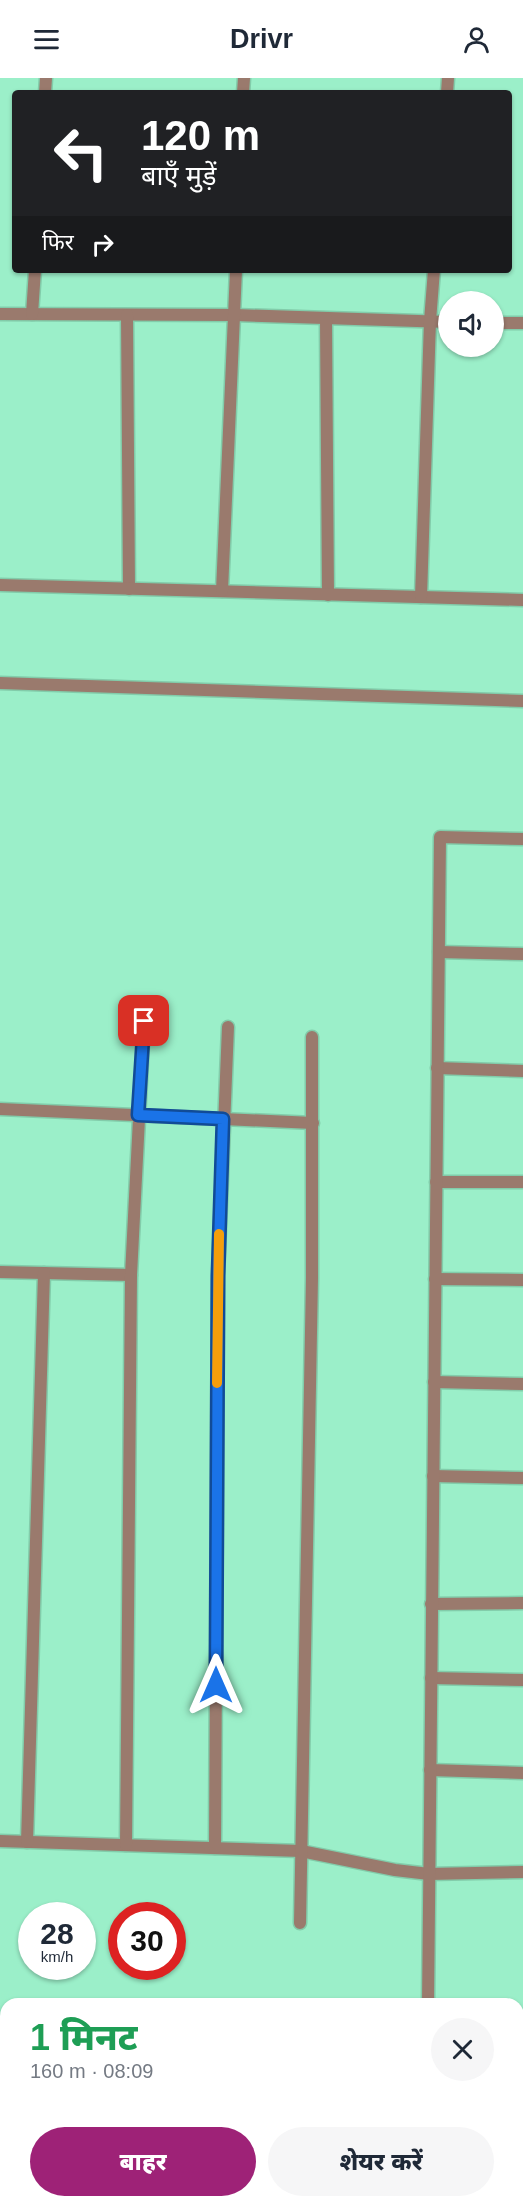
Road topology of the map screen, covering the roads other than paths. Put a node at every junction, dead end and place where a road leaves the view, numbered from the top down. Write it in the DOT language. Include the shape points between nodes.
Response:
graph roads {
  1 [pos="35,273"];
  2 [pos="236,273"];
  3 [pos="434,273"];
  4 [pos="0,314"];
  5 [pos="32,314"];
  6 [pos="127,315"];
  7 [pos="235,315"];
  8 [pos="326,319"];
  9 [pos="430,321"];
  10 [pos="438,321"];
  11 [pos="504,322"];
  12 [pos="523,323"];
  13 [pos="0,585"];
  14 [pos="129,589"];
  15 [pos="222,591"];
  16 [pos="328,595"];
  17 [pos="421,597"];
  18 [pos="523,600"];
  19 [pos="0,683"];
  20 [pos="523,701"];
  21 [pos="523,838"];
  22 [pos="439,952"];
  23 [pos="523,954"];
  24 [pos="144,1021"];
  25 [pos="228,1027"];
  26 [pos="312,1037"];
  27 [pos="437,1068"];
  28 [pos="523,1071"];
  29 [pos="0,1108"];
  30 [pos="138,1115"];
  31 [pos="223,1119"];
  32 [pos="313,1123"];
  33 [pos="436,1182"];
  34 [pos="523,1182"];
  35 [pos="0,1272"];
  36 [pos="44,1273"];
  37 [pos="131,1275"];
  38 [pos="435,1279"];
  39 [pos="523,1280"];
  40 [pos="434,1382"];
  41 [pos="523,1384"];
  42 [pos="433,1476"];
  43 [pos="523,1479"];
  44 [pos="523,1603"];
  45 [pos="432,1604"];
  46 [pos="431,1678"];
  47 [pos="523,1680"];
  48 [pos="430,1770"];
  49 [pos="523,1773"];
  50 [pos="0,1841"];
  51 [pos="27,1842"];
  52 [pos="126,1845"];
  53 [pos="215,1848"];
  54 [pos="302,1851"];
  55 [pos="523,1872"];
  56 [pos="429,1874"];
  57 [pos="300,1923"];
  58 [pos="428,1998"];
  1 -- 5 [label="street"];
  2 -- 7 [label="street"];
  3 -- 9 [label="street"];
  4 -- 5 [label="street"];
  5 -- 6 [label="street"];
  6 -- 7 [label="street"];
  6 -- 14 [label="street"];
  7 -- 8 [label="street"];
  7 -- 15 [label="street"];
  8 -- 9 [label="street"];
  8 -- 16 [label="street"];
  9 -- 10 [label="street"];
  9 -- 17 [label="street"];
  11 -- 12 [label="street"];
  13 -- 14 [label="street"];
  14 -- 15 [label="street"];
  15 -- 16 [label="street"];
  16 -- 17 [label="street"];
  17 -- 18 [label="street"];
  19 -- 20 [label="street"];
  21 -- 22 [label="street" via="440,837"];
  22 -- 23 [label="street"];
  22 -- 27 [label="street"];
  24 -- 30 [label="street"];
  25 -- 31 [label="street"];
  26 -- 32 [label="street"];
  27 -- 28 [label="street"];
  27 -- 33 [label="street"];
  29 -- 30 [label="street"];
  30 -- 31 [label="street"];
  30 -- 37 [label="street"];
  31 -- 32 [label="street"];
  31 -- 53 [label="street" via="218,1276"];
  32 -- 54 [label="street"];
  33 -- 34 [label="street"];
  33 -- 38 [label="street"];
  35 -- 36 [label="street"];
  36 -- 37 [label="street"];
  36 -- 51 [label="street"];
  37 -- 52 [label="street"];
  38 -- 39 [label="street"];
  38 -- 40 [label="street"];
  40 -- 41 [label="street"];
  40 -- 42 [label="street"];
  42 -- 43 [label="street"];
  42 -- 45 [label="street"];
  44 -- 45 [label="street"];
  45 -- 46 [label="street"];
  46 -- 47 [label="street"];
  46 -- 48 [label="street"];
  48 -- 49 [label="street"];
  48 -- 56 [label="street"];
  50 -- 51 [label="street"];
  51 -- 52 [label="street"];
  52 -- 53 [label="street"];
  53 -- 54 [label="street"];
  54 -- 56 [label="street"];
  54 -- 57 [label="street"];
  55 -- 56 [label="street"];
  56 -- 58 [label="street"];
}
